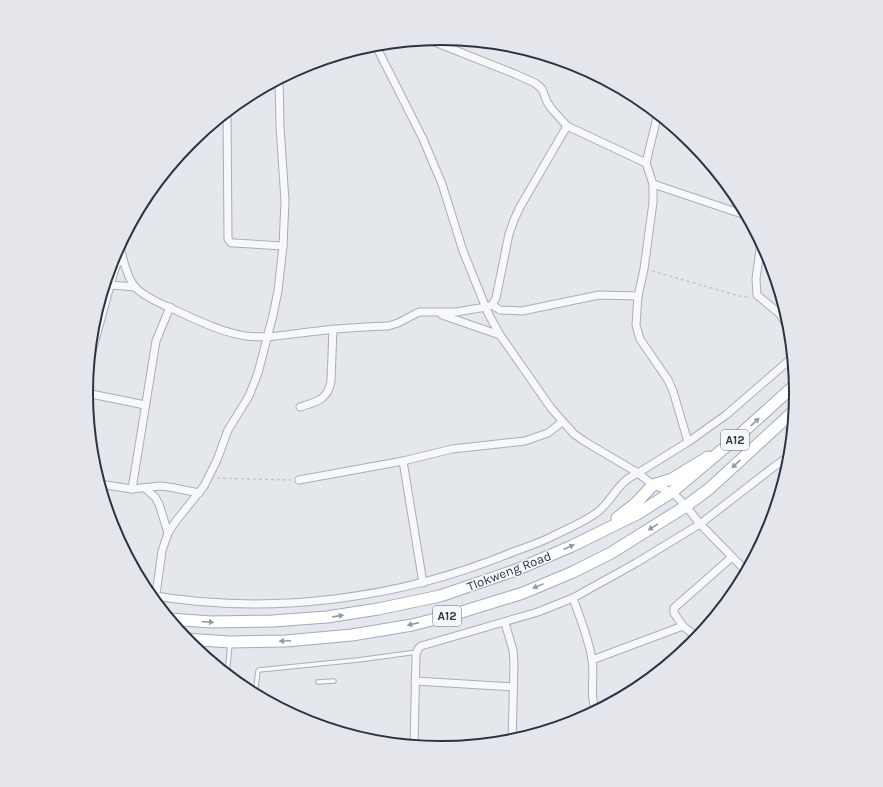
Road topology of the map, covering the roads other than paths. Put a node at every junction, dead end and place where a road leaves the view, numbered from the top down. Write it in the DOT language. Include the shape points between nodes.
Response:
graph roads {
  1 [pos="440,45"];
  2 [pos="379,51"];
  3 [pos="279,85"];
  4 [pos="227,119"];
  5 [pos="657,119"];
  6 [pos="567,126"];
  7 [pos="646,163"];
  8 [pos="653,184"];
  9 [pos="739,213"];
  10 [pos="283,246"];
  11 [pos="760,252"];
  12 [pos="122,256"];
  13 [pos="112,279"];
  14 [pos="110,285"];
  15 [pos="135,287"];
  16 [pos="638,296"];
  17 [pos="489,306"];
  18 [pos="170,307"];
  19 [pos="436,313"];
  20 [pos="781,315"];
  21 [pos="333,330"];
  22 [pos="500,335"];
  23 [pos="267,337"];
  24 [pos="788,361"];
  25 [pos="790,390"];
  26 [pos="93,394"];
  27 [pos="145,405"];
  28 [pos="300,407"];
  29 [pos="789,415"];
  30 [pos="562,422"];
  31 [pos="735,439"];
  32 [pos="688,442"];
  33 [pos="783,460"];
  34 [pos="404,461"];
  35 [pos="638,473"];
  36 [pos="299,480"];
  37 [pos="105,485"];
  38 [pos="653,485"];
  39 [pos="132,489"];
  40 [pos="146,489"];
  41 [pos="672,492"];
  42 [pos="199,493"];
  43 [pos="686,506"];
  44 [pos="700,524"];
  45 [pos="607,528"];
  46 [pos="168,533"];
  47 [pos="732,557"];
  48 [pos="743,568"];
  49 [pos="423,583"];
  50 [pos="155,592"];
  51 [pos="572,598"];
  52 [pos="160,599"];
  53 [pos="174,617"];
  54 [pos="176,620"];
  55 [pos="183,620"];
  56 [pos="505,623"];
  57 [pos="683,626"];
  58 [pos="693,634"];
  59 [pos="195,640"];
  60 [pos="230,642"];
  61 [pos="417,652"];
  62 [pos="592,660"];
  63 [pos="228,669"];
  64 [pos="334,681"];
  65 [pos="416,681"];
  66 [pos="318,682"];
  67 [pos="256,687"];
  68 [pos="513,687"];
  69 [pos="594,707"];
  70 [pos="512,734"];
  71 [pos="414,741"];
  1 -- 6 [label="street" via="535,83 542,89 551,108"];
  2 -- 17 [label="street" via="426,146 442,184 463,251"];
  3 -- 10 [label="street" via="285,201"];
  4 -- 10 [label="street" via="228,239 234,243"];
  5 -- 7 [label="street"];
  6 -- 7 [label="street"];
  6 -- 17 [label="street" via="514,220 496,298"];
  7 -- 8 [label="street"];
  8 -- 9 [label="street"];
  8 -- 16 [label="street" via="653,202"];
  10 -- 23 [label="street" via="278,291"];
  11 -- 20 [label="street" via="757,295"];
  12 -- 15 [label="street"];
  13 -- 14 [label="street"];
  14 -- 15 [label="street"];
  15 -- 18 [label="street" via="146,296"];
  16 -- 17 [label="street" via="599,295 522,311 500,310"];
  16 -- 32 [label="street" via="636,325 640,339 670,386"];
  17 -- 19 [label="street"];
  17 -- 22 [label="street"];
  18 -- 23 [label="street" via="225,331 245,336"];
  18 -- 27 [label="street" via="156,341"];
  19 -- 21 [label="street" via="419,312 388,326"];
  19 -- 22 [label="street"];
  21 -- 23 [label="street"];
  21 -- 28 [label="street" via="330,388 323,398"];
  22 -- 30 [label="street"];
  23 -- 42 [label="street" via="249,396 228,430 209,478"];
  24 -- 32 [label="street" via="744,400"];
  31 -- 25 [label="main road, Tlokweng Road / A12, one-way"];
  26 -- 27 [label="street"];
  27 -- 39 [label="street"];
  29 -- 43 [label="main road, Tlokweng Road / A12, one-way" via="709,489"];
  30 -- 34 [label="street" via="548,433 525,442 452,449"];
  30 -- 35 [label="street" via="584,441"];
  31 -- 38 [label="main road" via="722,450 672,479"];
  31 -- 41 [label="main road, Tlokweng Road / A12"];
  32 -- 35 [label="street"];
  33 -- 44 [label="street"];
  34 -- 36 [label="street"];
  34 -- 49 [label="street"];
  35 -- 38 [label="street"];
  35 -- 49 [label="street" via="622,483 600,510 553,536 473,568"];
  37 -- 39 [label="street"];
  38 -- 41 [label="street"];
  38 -- 45 [label="main road"];
  39 -- 40 [label="street"];
  40 -- 42 [label="street" via="165,486"];
  40 -- 46 [label="street" via="159,504"];
  41 -- 43 [label="street"];
  41 -- 45 [label="main road, Tlokweng Road / A12" via="637,514"];
  42 -- 46 [label="street"];
  43 -- 44 [label="street"];
  43 -- 60 [label="main road, Tlokweng Road / A12, one-way" via="610,553 572,572 523,593 455,614 412,625 352,635 286,641"];
  44 -- 47 [label="street"];
  44 -- 51 [label="street"];
  55 -- 45 [label="main road, Tlokweng Road / A12, one-way" via="273,621 327,617 440,596 516,570"];
  46 -- 50 [label="street"];
  47 -- 48 [label="street"];
  47 -- 57 [label="street" via="674,608 674,613"];
  49 -- 52 [label="street" via="341,598 284,602 245,604"];
  51 -- 56 [label="street"];
  51 -- 62 [label="street"];
  53 -- 55 [label="street"];
  54 -- 55 [label="main road, Tlokweng Road / A12"];
  56 -- 61 [label="street" via="421,646"];
  56 -- 68 [label="street" via="513,650"];
  57 -- 58 [label="street"];
  57 -- 62 [label="street"];
  59 -- 60 [label="main road, Tlokweng Road / A12"];
  60 -- 63 [label="lane"];
  61 -- 65 [label="street"];
  61 -- 67 [label="lane" via="260,670"];
  62 -- 69 [label="street"];
  64 -- 66 [label="lane"];
  65 -- 68 [label="street"];
  65 -- 71 [label="street"];
  68 -- 70 [label="street"];
}
